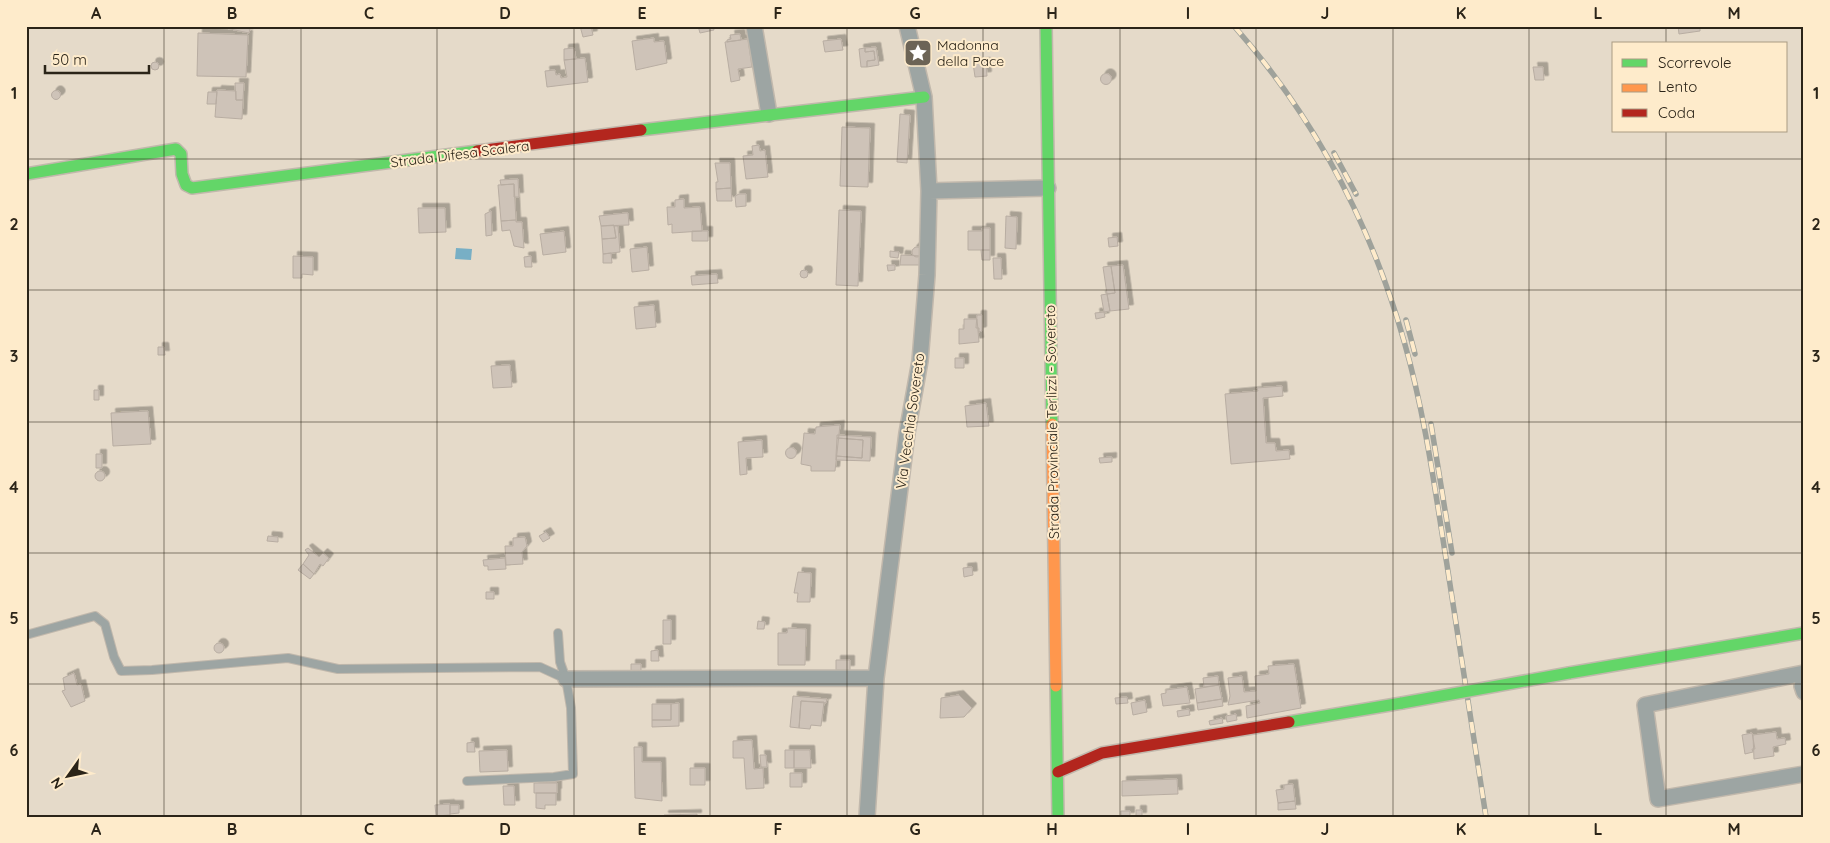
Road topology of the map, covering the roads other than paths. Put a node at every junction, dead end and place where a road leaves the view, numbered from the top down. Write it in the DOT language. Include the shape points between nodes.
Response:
graph roads {
  1 [pos="754,26"];
  2 [pos="907,26"];
  3 [pos="1046,26"];
  4 [pos="924,97"];
  5 [pos="769,114"];
  6 [pos="26,174"];
  7 [pos="1048,188"];
  8 [pos="929,191"];
  9 [pos="1804,632"];
  10 [pos="558,633"];
  11 [pos="26,635"];
  12 [pos="876,678"];
  13 [pos="566,679"];
  14 [pos="1803,684"];
  15 [pos="1066,750"];
  16 [pos="1102,753"];
  17 [pos="1058,772"];
  18 [pos="1804,774"];
  19 [pos="467,781"];
  20 [pos="867,817"];
  21 [pos="1058,817"];
  1 -- 5 [label="street"];
  2 -- 4 [label="street, Via Vecchia Sovereto"];
  3 -- 7 [label="street, Strada Provinciale Terlizzi - Sovereto"];
  4 -- 5 [label="street, Strada Difesa Scalera"];
  4 -- 8 [label="street, Via Vecchia Sovereto"];
  5 -- 6 [label="street, Strada Difesa Scalera" via="192,188 186,185 182,174 182,154 176,149"];
  7 -- 8 [label="street"];
  7 -- 15 [label="street, Strada Provinciale Terlizzi - Sovereto"];
  8 -- 12 [label="street, Via Vecchia Sovereto" via="920,361 907,433"];
  9 -- 16 [label="street, bridge"];
  10 -- 13 [label="lane" via="560,662"];
  11 -- 13 [label="lane" via="95,616 105,624 121,671 288,658 338,670 540,667"];
  12 -- 13 [label="street"];
  12 -- 20 [label="street, Via Vecchia Sovereto"];
  13 -- 19 [label="lane" via="571,708 573,774 554,778"];
  14 -- 18 [label="street" via="1645,706 1658,798"];
  15 -- 16 [label="street"];
  15 -- 17 [label="street, Strada Provinciale Terlizzi - Sovereto"];
  16 -- 17 [label="street"];
  17 -- 21 [label="street, Strada Provinciale Terlizzi - Sovereto"];
}
